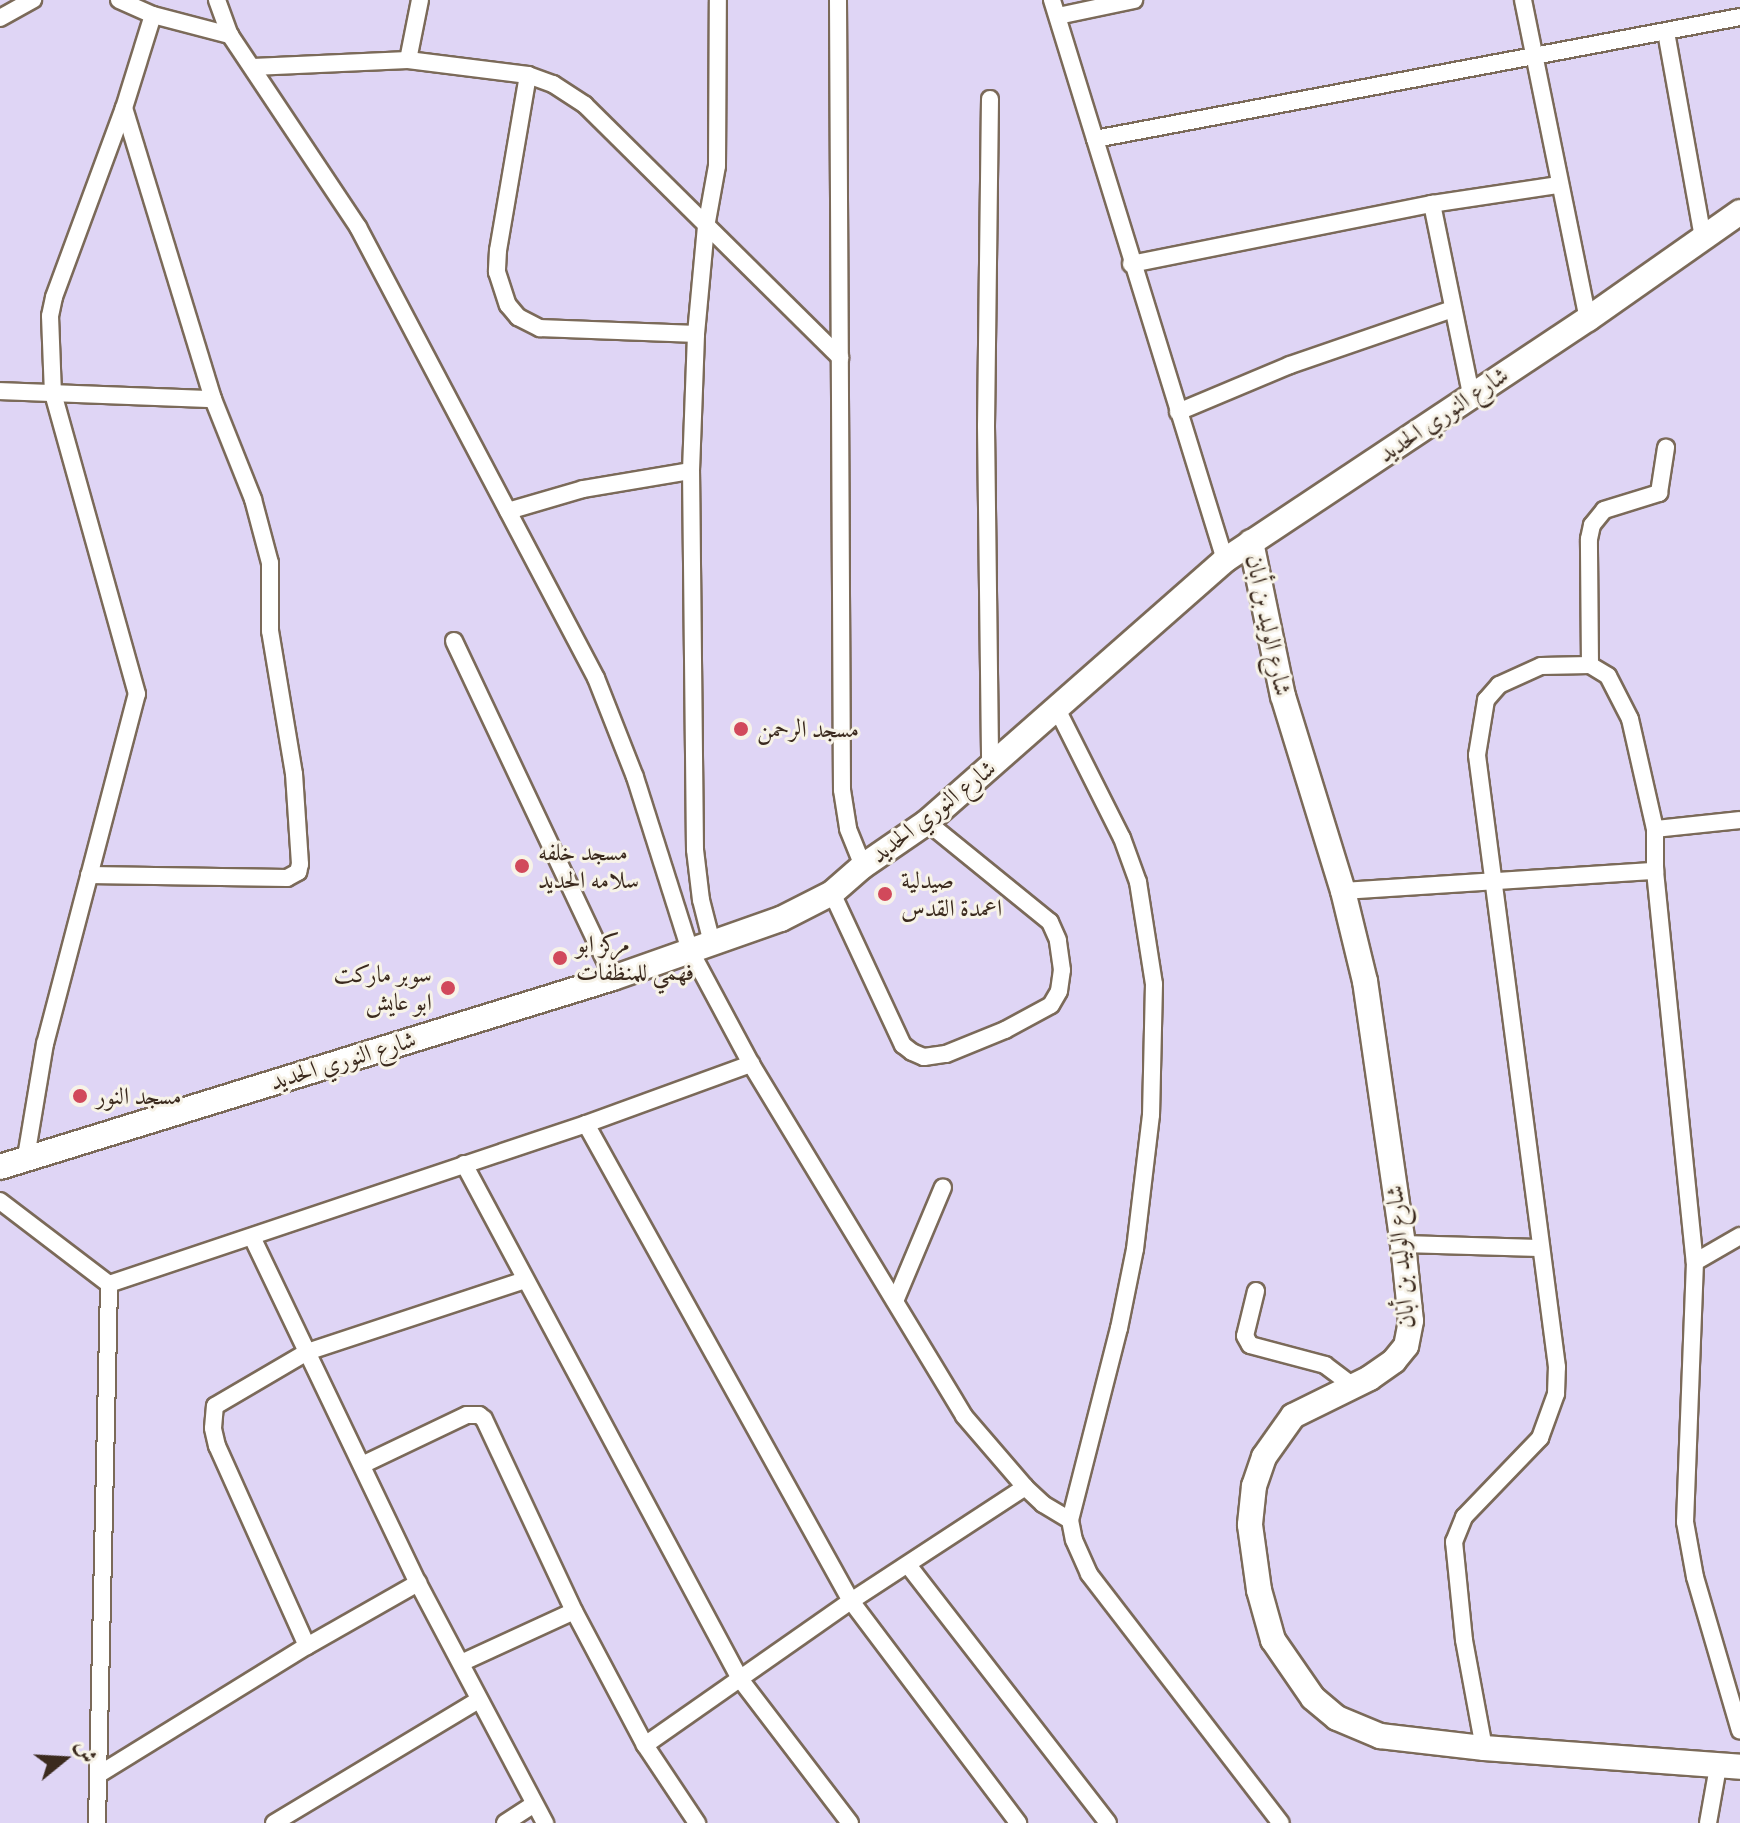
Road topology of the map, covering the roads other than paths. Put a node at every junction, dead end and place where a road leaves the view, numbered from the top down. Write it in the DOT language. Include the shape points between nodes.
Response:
graph roads {
  1 [pos="119,0"];
  2 [pos="217,0"];
  3 [pos="420,0"];
  4 [pos="718,0"];
  5 [pos="838,0"];
  6 [pos="1134,0"];
  7 [pos="1523,0"];
  8 [pos="29,1"];
  9 [pos="1055,8"];
  10 [pos="153,15"];
  11 [pos="1740,17"];
  12 [pos="0,18"];
  13 [pos="1666,32"];
  14 [pos="230,35"];
  15 [pos="1534,58"];
  16 [pos="408,60"];
  17 [pos="253,67"];
  18 [pos="528,75"];
  19 [pos="990,99"];
  20 [pos="124,108"];
  21 [pos="1095,139"];
  22 [pos="1558,185"];
  23 [pos="1432,204"];
  24 [pos="1740,212"];
  25 [pos="706,227"];
  26 [pos="1703,238"];
  27 [pos="1131,264"];
  28 [pos="1453,309"];
  29 [pos="1588,319"];
  30 [pos="696,334"];
  31 [pos="840,357"];
  32 [pos="0,391"];
  33 [pos="53,394"];
  34 [pos="1471,394"];
  35 [pos="213,399"];
  36 [pos="1178,412"];
  37 [pos="1666,448"];
  38 [pos="691,471"];
  39 [pos="508,511"];
  40 [pos="1251,542"];
  41 [pos="1225,560"];
  42 [pos="454,641"];
  43 [pos="1590,665"];
  44 [pos="1057,709"];
  45 [pos="990,767"];
  46 [pos="1740,820"];
  47 [pos="927,822"];
  48 [pos="1655,829"];
  49 [pos="863,866"];
  50 [pos="1655,871"];
  51 [pos="89,875"];
  52 [pos="1496,881"];
  53 [pos="1343,891"];
  54 [pos="832,893"];
  55 [pos="701,946"];
  56 [pos="613,978"];
  57 [pos="751,1064"];
  58 [pos="586,1124"];
  59 [pos="26,1157"];
  60 [pos="464,1164"];
  61 [pos="0,1167"];
  62 [pos="943,1187"];
  63 [pos="0,1201"];
  64 [pos="1740,1236"];
  65 [pos="252,1237"];
  66 [pos="1403,1244"];
  67 [pos="1539,1248"];
  68 [pos="1695,1262"];
  69 [pos="525,1280"];
  70 [pos="109,1284"];
  71 [pos="1256,1291"];
  72 [pos="896,1299"];
  73 [pos="307,1352"];
  74 [pos="1352,1385"];
  75 [pos="362,1465"];
  76 [pos="1025,1487"];
  77 [pos="1070,1520"];
  78 [pos="908,1565"];
  79 [pos="418,1583"];
  80 [pos="851,1601"];
  81 [pos="574,1611"];
  82 [pos="307,1646"];
  83 [pos="461,1663"];
  84 [pos="740,1679"];
  85 [pos="477,1701"];
  86 [pos="1740,1731"];
  87 [pos="645,1745"];
  88 [pos="1484,1748"];
  89 [pos="1729,1767"];
  90 [pos="101,1773"];
  91 [pos="533,1805"];
  92 [pos="97,1823"];
  93 [pos="274,1823"];
  94 [pos="505,1823"];
  95 [pos="545,1823"];
  96 [pos="697,1823"];
  97 [pos="850,1823"];
  98 [pos="1018,1823"];
  99 [pos="1108,1823"];
  100 [pos="1281,1823"];
  101 [pos="1708,1823"];
  1 -- 10 [label="street"];
  2 -- 14 [label="street"];
  3 -- 16 [label="street"];
  4 -- 25 [label="street" via="717,166"];
  5 -- 31 [label="street"];
  6 -- 9 [label="street"];
  7 -- 15 [label="street"];
  8 -- 12 [label="street"];
  9 -- 21 [label="street"];
  10 -- 14 [label="street"];
  10 -- 20 [label="street"];
  11 -- 13 [label="street"];
  13 -- 15 [label="street"];
  13 -- 26 [label="street"];
  14 -- 17 [label="street"];
  15 -- 21 [label="street"];
  15 -- 22 [label="street"];
  16 -- 17 [label="street"];
  16 -- 18 [label="street"];
  17 -- 39 [label="street" via="358,227"];
  18 -- 25 [label="street" via="585,105"];
  18 -- 30 [label="street" via="498,250 497,272 508,305 540,328"];
  19 -- 45 [label="street"];
  20 -- 33 [label="street" via="54,297 49,339"];
  20 -- 35 [label="street"];
  21 -- 27 [label="street"];
  22 -- 23 [label="street"];
  22 -- 29 [label="street"];
  23 -- 27 [label="street"];
  23 -- 28 [label="street"];
  24 -- 26 [label="street, شارع النوري الحديد"];
  25 -- 30 [label="street"];
  25 -- 31 [label="street"];
  26 -- 29 [label="street, شارع النوري الحديد"];
  27 -- 36 [label="street"];
  28 -- 34 [label="street"];
  28 -- 36 [label="street" via="1290,365"];
  29 -- 34 [label="street, شارع النوري الحديد"];
  30 -- 38 [label="street"];
  31 -- 49 [label="street" via="842,790 848,829"];
  32 -- 33 [label="street"];
  33 -- 35 [label="street"];
  33 -- 51 [label="street" via="137,694"];
  34 -- 40 [label="street, شارع النوري الحديد"];
  35 -- 51 [label="street" via="253,499 270,563 270,631 294,774 298,872 287,878"];
  36 -- 41 [label="street"];
  37 -- 43 [label="street" via="1659,493 1604,510 1592,525"];
  38 -- 39 [label="street" via="583,489"];
  38 -- 55 [label="street"];
  39 -- 55 [label="street" via="596,678"];
  40 -- 41 [label="street, شارع النوري الحديد"];
  40 -- 53 [label="street, شارع الوليد بن أبان" via="1283,696"];
  41 -- 44 [label="street, شارع النوري الحديد"];
  42 -- 56 [label="street"];
  43 -- 48 [label="street" via="1608,676 1630,719"];
  43 -- 52 [label="street" via="1541,666 1499,685 1486,700 1477,755"];
  44 -- 45 [label="street, شارع النوري الحديد"];
  44 -- 77 [label="street" via="1122,838 1138,882 1154,984 1151,1115 1135,1249"];
  45 -- 47 [label="street, شارع النوري الحديد"];
  46 -- 48 [label="street"];
  47 -- 49 [label="street, شارع النوري الحديد"];
  47 -- 54 [label="street" via="1050,922 1062,970 1051,1005 946,1054 924,1057 912,1052 903,1045"];
  48 -- 50 [label="street"];
  49 -- 54 [label="street, شارع النوري الحديد"];
  50 -- 52 [label="street"];
  50 -- 68 [label="street"];
  51 -- 59 [label="street" via="45,1044"];
  52 -- 53 [label="street"];
  52 -- 67 [label="street"];
  53 -- 66 [label="street, شارع الوليد بن أبان" via="1365,981"];
  54 -- 55 [label="street, شارع النوري الحديد" via="781,919"];
  55 -- 56 [label="street, شارع النوري الحديد"];
  55 -- 57 [label="street"];
  56 -- 59 [label="street, شارع النوري الحديد"];
  57 -- 58 [label="street"];
  57 -- 72 [label="street"];
  58 -- 60 [label="street"];
  58 -- 80 [label="street"];
  59 -- 61 [label="street, شارع النوري الحديد"];
  60 -- 65 [label="street"];
  60 -- 69 [label="street"];
  62 -- 72 [label="street"];
  63 -- 70 [label="street"];
  64 -- 68 [label="street"];
  65 -- 70 [label="street"];
  65 -- 73 [label="street"];
  66 -- 67 [label="street"];
  66 -- 74 [label="street, شارع الوليد بن أبان" via="1411,1321 1406,1346 1387,1367"];
  67 -- 88 [label="street" via="1557,1367 1548,1422 1529,1453 1464,1517 1454,1542 1464,1640"];
  68 -- 86 [label="street" via="1685,1522 1695,1577"];
  69 -- 73 [label="street"];
  69 -- 84 [label="street"];
  70 -- 90 [label="street"];
  71 -- 74 [label="street" via="1245,1336 1250,1345 1325,1365"];
  72 -- 76 [label="street" via="964,1416"];
  73 -- 75 [label="street"];
  73 -- 82 [label="street" via="215,1406 213,1428"];
  74 -- 88 [label="street, شارع الوليد بن أبان" via="1293,1416 1264,1457 1254,1486 1250,1525 1255,1567 1273,1640 1313,1698 1337,1718 1380,1736"];
  75 -- 79 [label="street"];
  75 -- 81 [label="street" via="467,1415 479,1415"];
  76 -- 77 [label="street"];
  76 -- 78 [label="street"];
  77 -- 100 [label="street" via="1089,1574"];
  78 -- 80 [label="street"];
  78 -- 99 [label="street"];
  79 -- 82 [label="street"];
  79 -- 83 [label="street"];
  80 -- 84 [label="street"];
  80 -- 98 [label="street"];
  81 -- 83 [label="street"];
  81 -- 87 [label="street"];
  82 -- 90 [label="street"];
  83 -- 85 [label="street"];
  84 -- 87 [label="street"];
  84 -- 97 [label="street"];
  85 -- 91 [label="street"];
  85 -- 93 [label="street"];
  87 -- 96 [label="street"];
  88 -- 89 [label="street, شارع الوليد بن أبان"];
  89 -- 101 [label="street"];
  90 -- 92 [label="street"];
  91 -- 94 [label="street"];
  91 -- 95 [label="street"];
}
